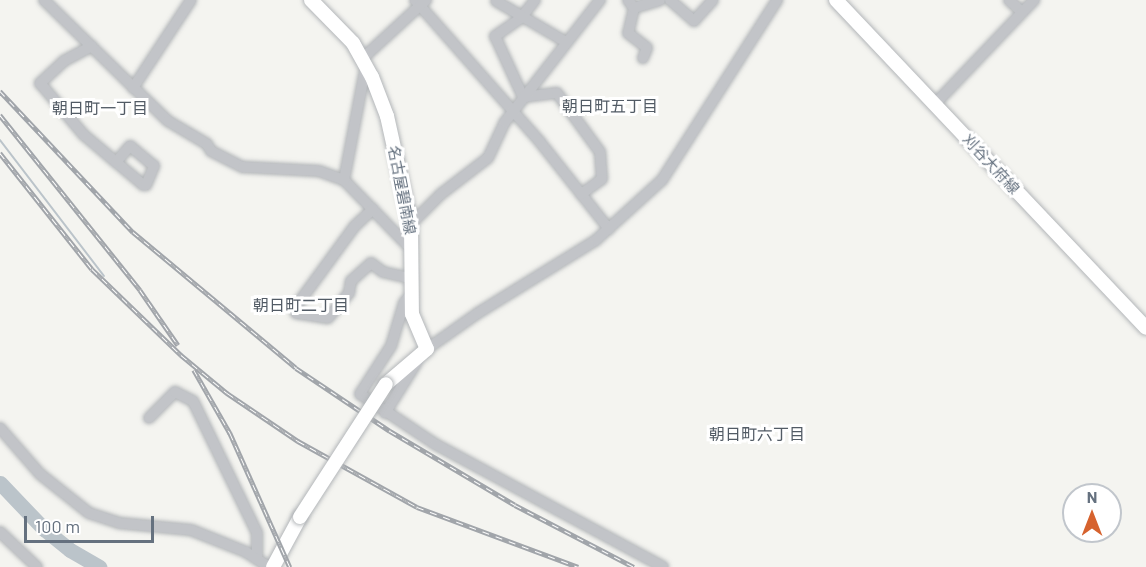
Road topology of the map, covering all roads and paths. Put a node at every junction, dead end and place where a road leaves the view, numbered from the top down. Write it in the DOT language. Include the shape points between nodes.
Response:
graph roads {
  1 [pos="44,0"];
  2 [pos="191,0"];
  3 [pos="311,0"];
  4 [pos="535,0"];
  5 [pos="600,0"];
  6 [pos="660,0"];
  7 [pos="670,0"];
  8 [pos="712,0"];
  9 [pos="777,0"];
  10 [pos="836,0"];
  11 [pos="1009,0"];
  12 [pos="1034,0"];
  13 [pos="496,1"];
  14 [pos="420,2"];
  15 [pos="631,4"];
  16 [pos="1022,12"];
  17 [pos="521,18"];
  18 [pos="566,42"];
  19 [pos="92,46"];
  20 [pos="643,58"];
  21 [pos="364,62"];
  22 [pos="133,88"];
  23 [pos="523,97"];
  24 [pos="935,104"];
  25 [pos="513,113"];
  26 [pos="116,162"];
  27 [pos="344,180"];
  28 [pos="581,194"];
  29 [pos="373,208"];
  30 [pos="411,224"];
  31 [pos="609,229"];
  32 [pos="413,251"];
  33 [pos="412,286"];
  34 [pos="478,312"];
  35 [pos="1146,328"];
  36 [pos="426,349"];
  37 [pos="385,412"];
  38 [pos="149,418"];
  39 [pos="0,428"];
  40 [pos="0,532"];
  41 [pos="257,559"];
  42 [pos="37,567"];
  43 [pos="271,567"];
  44 [pos="663,567"];
  1 -- 19 [label="street"];
  2 -- 22 [label="street"];
  3 -- 21 [label="main road, 名古屋碧南線"];
  4 -- 17 [label="street"];
  5 -- 18 [label="street"];
  6 -- 15 [label="street"];
  7 -- 8 [label="street" via="694,21"];
  9 -- 31 [label="street" via="662,180"];
  10 -- 24 [label="main road, 刈谷大府線"];
  11 -- 16 [label="street"];
  12 -- 16 [label="street"];
  13 -- 17 [label="street"];
  14 -- 21 [label="street"];
  14 -- 25 [label="street"];
  15 -- 20 [label="street" via="628,33 647,48"];
  16 -- 24 [label="street"];
  17 -- 18 [label="street"];
  17 -- 23 [label="street" via="495,36"];
  18 -- 23 [label="street"];
  19 -- 22 [label="street"];
  19 -- 26 [label="street" via="64,61 40,84 84,135"];
  21 -- 27 [label="street"];
  21 -- 30 [label="main road, 名古屋碧南線" via="387,116"];
  22 -- 27 [label="street" via="184,132 243,168 319,171"];
  23 -- 25 [label="street"];
  23 -- 28 [label="street" via="557,93 600,152 602,179"];
  24 -- 35 [label="main road, 刈谷大府線"];
  25 -- 28 [label="street"];
  25 -- 30 [label="street" via="488,158 441,194"];
  27 -- 29 [label="street"];
  28 -- 31 [label="street"];
  29 -- 32 [label="street"];
  29 -- 33 [label="street" via="315,280 295,308 296,313 328,318 349,293 351,281 371,264"];
  30 -- 32 [label="main road, 名古屋碧南線"];
  31 -- 34 [label="street"];
  32 -- 33 [label="main road, 名古屋碧南線"];
  33 -- 36 [label="main road, 名古屋碧南線" via="412,314"];
  33 -- 37 [label="street" via="391,346 360,394"];
  34 -- 36 [label="street"];
  34 -- 37 [label="street" via="465,327 418,361"];
  36 -- 43 [label="main road, bridge" via="386,384"];
  37 -- 44 [label="street"];
  38 -- 41 [label="street" via="175,392 193,400 256,533"];
  39 -- 41 [label="street" via="40,474 89,513 119,523 191,530"];
  40 -- 42 [label="street"];
  41 -- 43 [label="street"];
}
